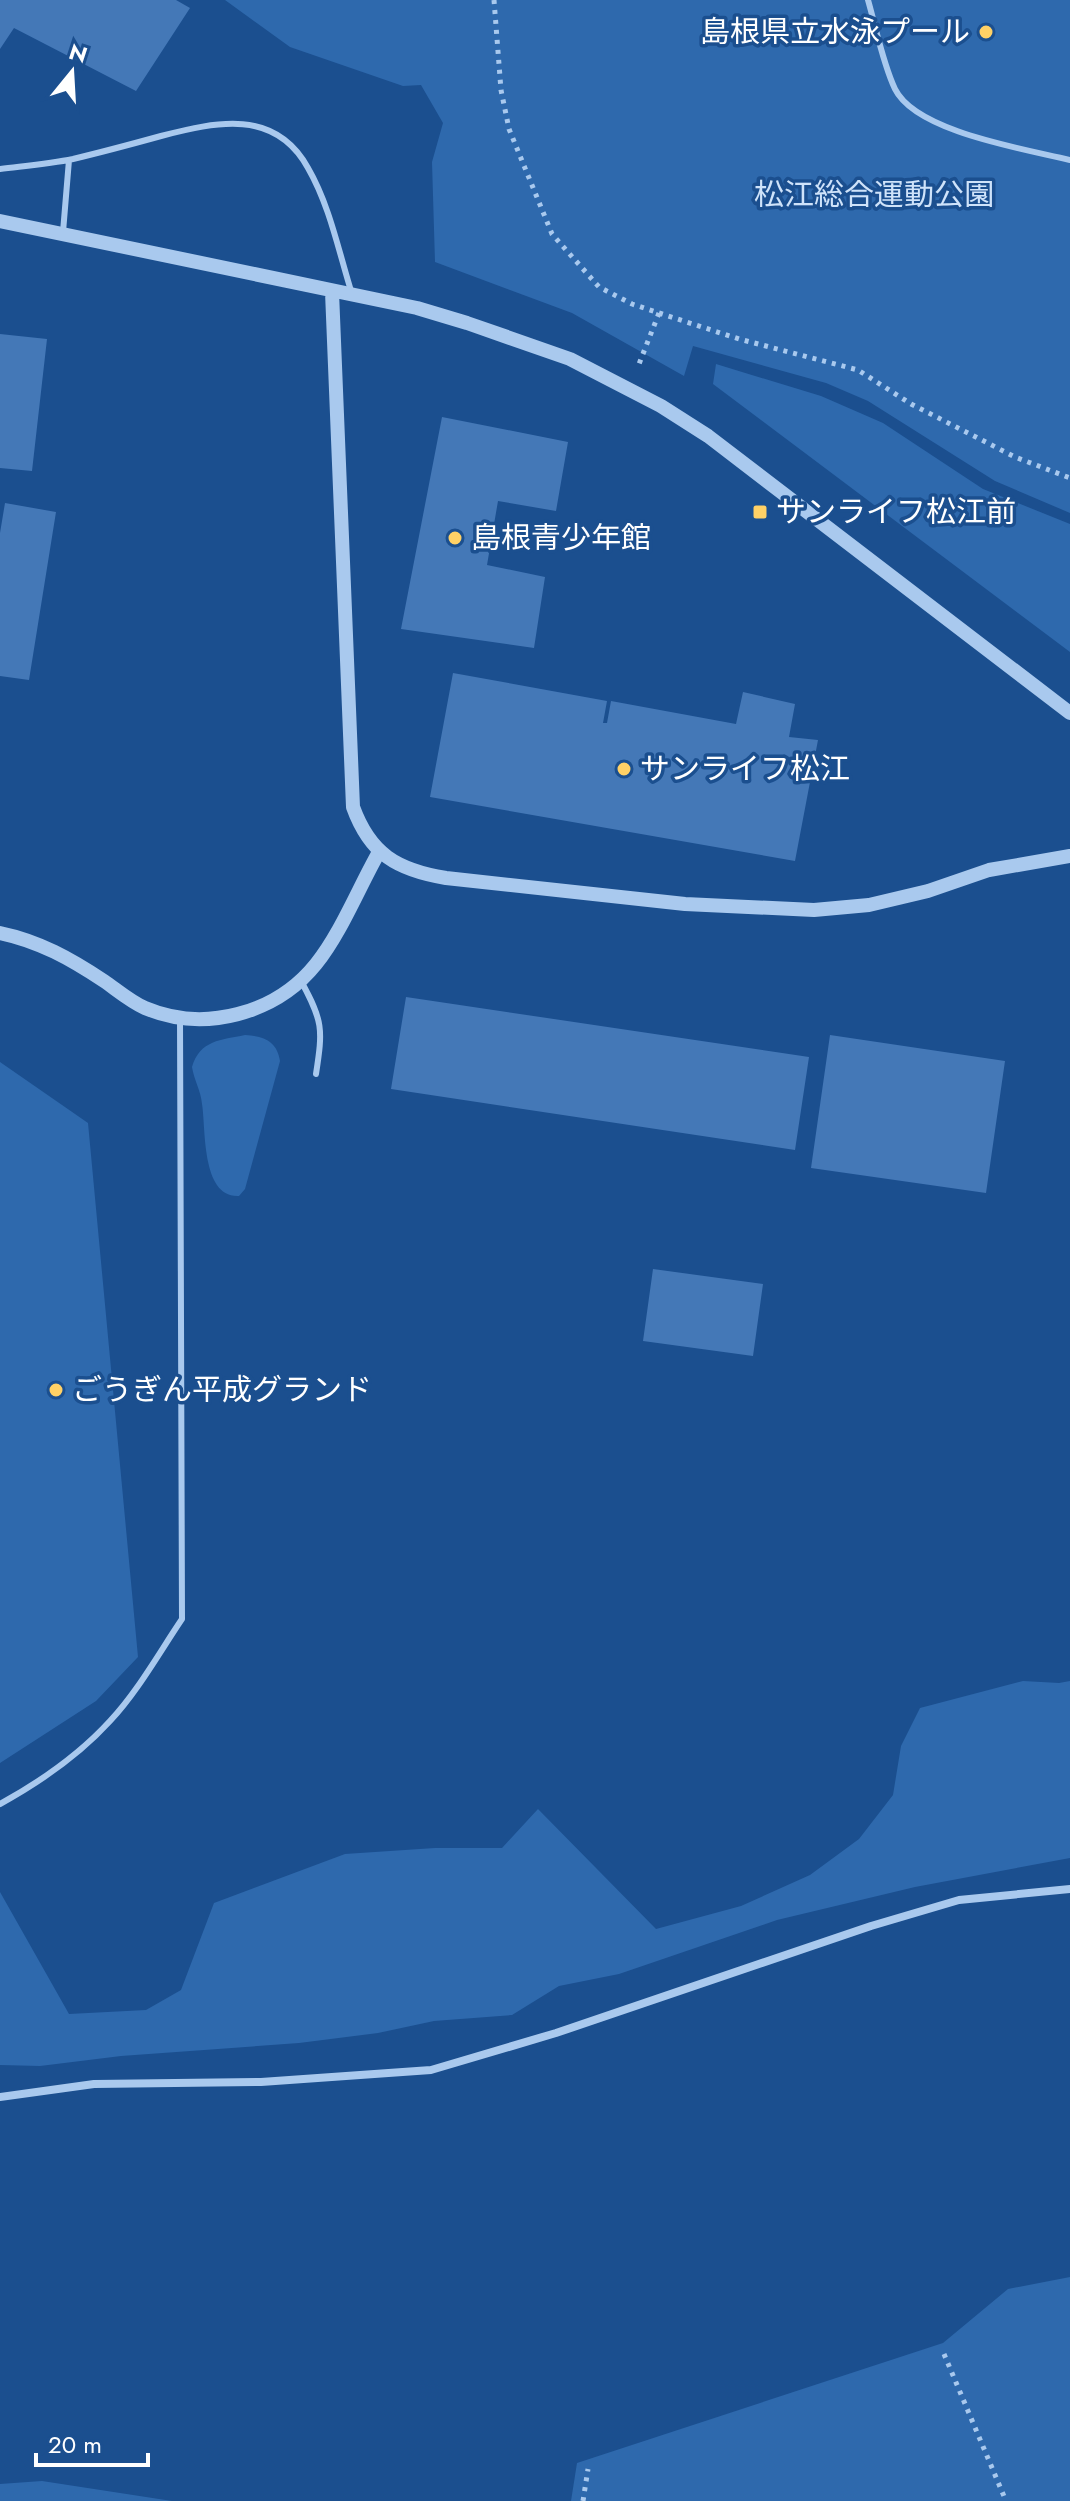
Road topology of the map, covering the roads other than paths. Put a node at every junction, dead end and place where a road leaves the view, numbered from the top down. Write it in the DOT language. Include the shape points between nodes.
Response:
graph roads {
  1 [pos="868,0"];
  2 [pos="69,160"];
  3 [pos="1070,160"];
  4 [pos="0,169"];
  5 [pos="0,221"];
  6 [pos="63,235"];
  7 [pos="332,292"];
  8 [pos="353,296"];
  9 [pos="1070,713"];
  10 [pos="379,852"];
  11 [pos="1070,856"];
  12 [pos="0,933"];
  13 [pos="301,981"];
  14 [pos="180,1019"];
  15 [pos="316,1074"];
  16 [pos="0,1804"];
  17 [pos="1070,1889"];
  18 [pos="0,2097"];
  1 -- 3 [label="lane" via="895,89 906,105 940,126"];
  2 -- 4 [label="lane"];
  2 -- 6 [label="lane"];
  2 -- 8 [label="lane" via="199,127 227,123 263,128 295,149 308,167"];
  5 -- 6 [label="street"];
  6 -- 7 [label="street"];
  7 -- 8 [label="street"];
  7 -- 10 [label="street" via="352,798 359,825"];
  8 -- 9 [label="street" via="417,308 531,344 661,406 708,436"];
  10 -- 11 [label="street" via="412,870 446,878 685,904 814,910 869,905 989,870"];
  10 -- 13 [label="street" via="318,961"];
  12 -- 14 [label="street" via="42,945 143,1008"];
  13 -- 14 [label="street" via="236,1015"];
  13 -- 15 [label="lane" via="322,1031"];
  14 -- 16 [label="lane" via="182,1619 110,1721 41,1779"];
  17 -- 18 [label="street" via="959,1900 431,2070 261,2082 94,2084"];
}
